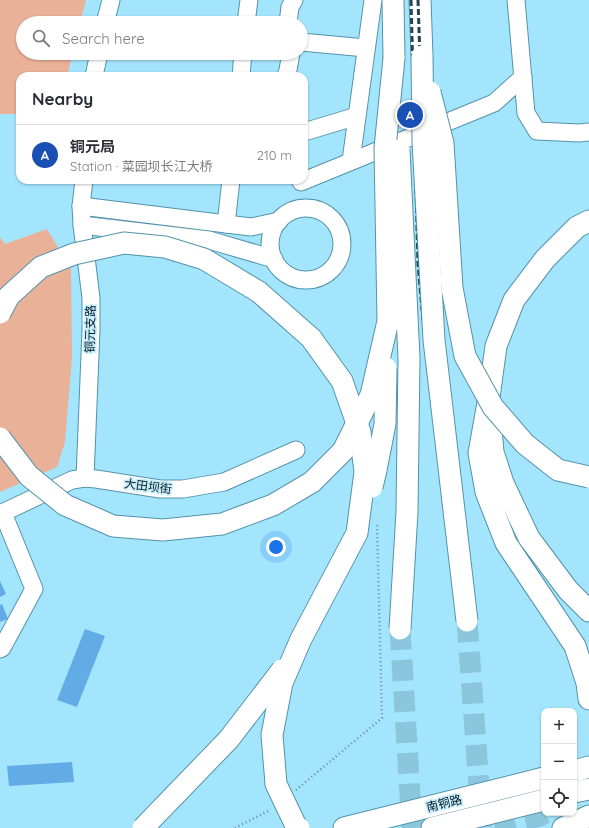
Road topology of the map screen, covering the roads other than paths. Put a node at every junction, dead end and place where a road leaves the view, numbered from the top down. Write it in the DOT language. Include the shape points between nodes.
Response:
graph roads {
  1 [pos="110,0"];
  2 [pos="249,0"];
  3 [pos="294,0"];
  4 [pos="373,0"];
  5 [pos="393,0"];
  6 [pos="420,0"];
  7 [pos="516,0"];
  8 [pos="107,16"];
  9 [pos="247,16"];
  10 [pos="289,16"];
  11 [pos="308,43"];
  12 [pos="366,48"];
  13 [pos="422,56"];
  14 [pos="394,58"];
  15 [pos="97,60"];
  16 [pos="243,60"];
  17 [pos="290,60"];
  18 [pos="95,72"];
  19 [pos="242,72"];
  20 [pos="287,72"];
  21 [pos="523,77"];
  22 [pos="357,116"];
  23 [pos="308,131"];
  24 [pos="589,132"];
  25 [pos="350,161"];
  26 [pos="308,178"];
  27 [pos="84,184"];
  28 [pos="231,184"];
  29 [pos="301,184"];
  30 [pos="81,206"];
  31 [pos="310,208"];
  32 [pos="279,221"];
  33 [pos="589,221"];
  34 [pos="226,224"];
  35 [pos="82,225"];
  36 [pos="274,259"];
  37 [pos="0,313"];
  38 [pos="388,321"];
  39 [pos="489,397"];
  40 [pos="0,438"];
  41 [pos="296,450"];
  42 [pos="589,477"];
  43 [pos="85,478"];
  44 [pos="2,514"];
  45 [pos="589,611"];
  46 [pos="467,621"];
  47 [pos="400,629"];
  48 [pos="0,649"];
  49 [pos="589,699"];
  50 [pos="589,767"];
  51 [pos="577,770"];
  52 [pos="541,779"];
  53 [pos="589,789"];
  54 [pos="577,791"];
  55 [pos="541,801"];
  56 [pos="589,816"];
  57 [pos="143,828"];
  58 [pos="299,828"];
  59 [pos="344,828"];
  60 [pos="432,828"];
  61 [pos="563,828"];
  1 -- 8 [label="street"];
  2 -- 9 [label="street"];
  3 -- 10 [label="street"];
  4 -- 12 [label="street"];
  5 -- 14 [label="main road"];
  6 -- 13 [label="main road"];
  7 -- 21 [label="street"];
  11 -- 12 [label="street"];
  12 -- 22 [label="street"];
  13 -- 42 [label="main road, bridge" via="443,143 452,288 466,356 493,407 524,444 558,470"];
  13 -- 46 [label="main road, bridge" via="423,142 434,340"];
  14 -- 38 [label="main road, bridge" via="385,148"];
  14 -- 47 [label="main road, bridge" via="409,358 407,512"];
  15 -- 18 [label="street"];
  16 -- 19 [label="street"];
  17 -- 20 [label="street"];
  21 -- 24 [label="street" via="526,113 537,131"];
  21 -- 25 [label="street" via="494,103"];
  22 -- 23 [label="street"];
  22 -- 25 [label="street"];
  25 -- 26 [label="street"];
  27 -- 30 [label="street, 铜元支路"];
  28 -- 34 [label="street"];
  29 -- 31 [label="street"];
  30 -- 34 [label="street"];
  30 -- 35 [label="street, 铜元支路"];
  31 -- 32 [label="street" via="292,211"];
  31 -- 36 [label="street" via="326,214 338,226 342,251 334,266 320,276 303,279 287,274"];
  32 -- 34 [label="street" via="251,228"];
  32 -- 36 [label="street" via="271,236"];
  33 -- 39 [label="main road" via="577,227 545,260 514,300 496,346"];
  35 -- 36 [label="street" via="209,240"];
  35 -- 43 [label="street, 铜元支路" via="91,298"];
  37 -- 58 [label="main road, bridge" via="9,296 41,267 74,254 124,243 165,247 204,260 259,292 311,338 342,381 360,432 365,472 357,533 301,639 282,683 272,735 276,784"];
  38 -- 40 [label="main road, bridge" via="371,395 343,451 312,482 273,505 222,524 163,530 113,526 65,505 29,476"];
  38 -- 57 [label="main road, bridge" via="385,424 376,470 362,522 308,636 229,739"];
  39 -- 45 [label="main road, bridge" via="493,452 506,490 529,538 568,590"];
  39 -- 49 [label="main road" via="479,453 486,492 506,542 575,646 587,683"];
  41 -- 43 [label="street, 大田坝街" via="224,482 183,489"];
  43 -- 44 [label="street, 大田坝街" via="72,480"];
  44 -- 48 [label="street" via="34,589"];
  50 -- 51 [label="main road"];
  52 -- 59 [label="main road, 南铜路"];
  53 -- 54 [label="main road"];
  55 -- 60 [label="main road, 南铜路"];
  56 -- 61 [label="main road"];
}
